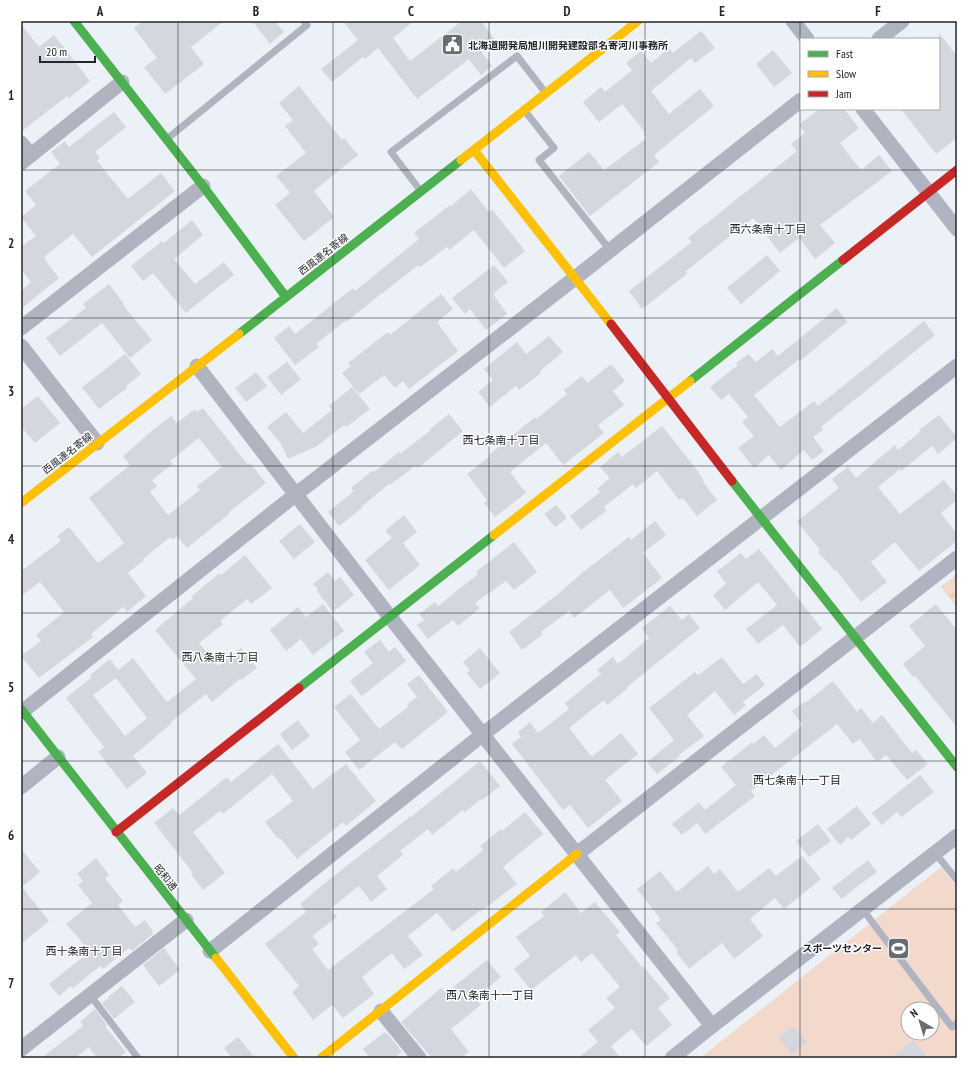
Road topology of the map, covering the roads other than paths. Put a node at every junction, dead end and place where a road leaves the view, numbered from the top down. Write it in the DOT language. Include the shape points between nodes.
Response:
graph roads {
  1 [pos="74,21"];
  2 [pos="304,21"];
  3 [pos="638,21"];
  4 [pos="793,21"];
  5 [pos="902,21"];
  6 [pos="806,38"];
  7 [pos="880,38"];
  8 [pos="122,82"];
  9 [pos="546,93"];
  10 [pos="800,101"];
  11 [pos="524,110"];
  12 [pos="864,110"];
  13 [pos="166,139"];
  14 [pos="21,143"];
  15 [pos="474,150"];
  16 [pos="26,159"];
  17 [pos="957,170"];
  18 [pos="203,186"];
  19 [pos="421,192"];
  20 [pos="928,192"];
  21 [pos="957,229"];
  22 [pos="610,250"];
  23 [pos="575,278"];
  24 [pos="286,297"];
  25 [pos="21,328"];
  26 [pos="21,346"];
  27 [pos="196,366"];
  28 [pos="957,366"];
  29 [pos="669,398"];
  30 [pos="97,443"];
  31 [pos="295,495"];
  32 [pos="21,503"];
  33 [pos="761,518"];
  34 [pos="957,558"];
  35 [pos="390,617"];
  36 [pos="855,637"];
  37 [pos="22,710"];
  38 [pos="482,735"];
  39 [pos="58,757"];
  40 [pos="957,767"];
  41 [pos="21,787"];
  42 [pos="116,832"];
  43 [pos="957,836"];
  44 [pos="936,853"];
  45 [pos="578,854"];
  46 [pos="957,880"];
  47 [pos="863,910"];
  48 [pos="186,920"];
  49 [pos="210,951"];
  50 [pos="90,995"];
  51 [pos="381,1011"];
  52 [pos="957,1023"];
  53 [pos="712,1026"];
  54 [pos="21,1049"];
  55 [pos="674,1057"];
  56 [pos="138,1058"];
  57 [pos="294,1058"];
  58 [pos="322,1058"];
  59 [pos="419,1058"];
  1 -- 8 [label="street"];
  2 -- 13 [label="lane" via="307,24"];
  3 -- 9 [label="street, 西風連名寄線"];
  4 -- 6 [label="street"];
  5 -- 7 [label="street"];
  8 -- 13 [label="street"];
  8 -- 16 [label="street"];
  9 -- 11 [label="street, 西風連名寄線"];
  9 -- 19 [label="lane" via="517,56 391,152"];
  10 -- 22 [label="street"];
  11 -- 15 [label="street, 西風連名寄線"];
  11 -- 22 [label="lane" via="554,148 539,160"];
  12 -- 20 [label="street"];
  13 -- 18 [label="street"];
  14 -- 16 [label="street"];
  15 -- 19 [label="street, 西風連名寄線"];
  15 -- 23 [label="street"];
  17 -- 20 [label="street"];
  18 -- 24 [label="street"];
  18 -- 25 [label="street"];
  19 -- 24 [label="street, 西風連名寄線"];
  20 -- 21 [label="street"];
  20 -- 29 [label="street"];
  22 -- 23 [label="street"];
  23 -- 29 [label="street"];
  23 -- 31 [label="street"];
  24 -- 27 [label="street, 西風連名寄線"];
  26 -- 30 [label="street"];
  27 -- 30 [label="street, 西風連名寄線"];
  27 -- 31 [label="street"];
  28 -- 33 [label="street"];
  29 -- 33 [label="street"];
  29 -- 35 [label="street"];
  30 -- 32 [label="street, 西風連名寄線"];
  31 -- 35 [label="street"];
  31 -- 37 [label="street"];
  33 -- 36 [label="street"];
  33 -- 38 [label="street"];
  34 -- 36 [label="street"];
  35 -- 38 [label="street"];
  35 -- 42 [label="street"];
  36 -- 40 [label="street"];
  36 -- 45 [label="street"];
  37 -- 39 [label="street, 昭和通"];
  38 -- 45 [label="street"];
  38 -- 49 [label="street"];
  39 -- 41 [label="street"];
  39 -- 42 [label="street, 昭和通"];
  42 -- 48 [label="street, 昭和通"];
  43 -- 44 [label="street"];
  44 -- 46 [label="lane"];
  44 -- 47 [label="street"];
  45 -- 51 [label="street"];
  45 -- 53 [label="street"];
  47 -- 52 [label="lane" via="952,1027"];
  47 -- 53 [label="street"];
  48 -- 49 [label="street, 昭和通"];
  48 -- 50 [label="street"];
  49 -- 57 [label="street, 昭和通" via="284,1051"];
  50 -- 54 [label="street"];
  50 -- 56 [label="lane"];
  51 -- 58 [label="street"];
  51 -- 59 [label="street"];
  53 -- 55 [label="street"];
}
